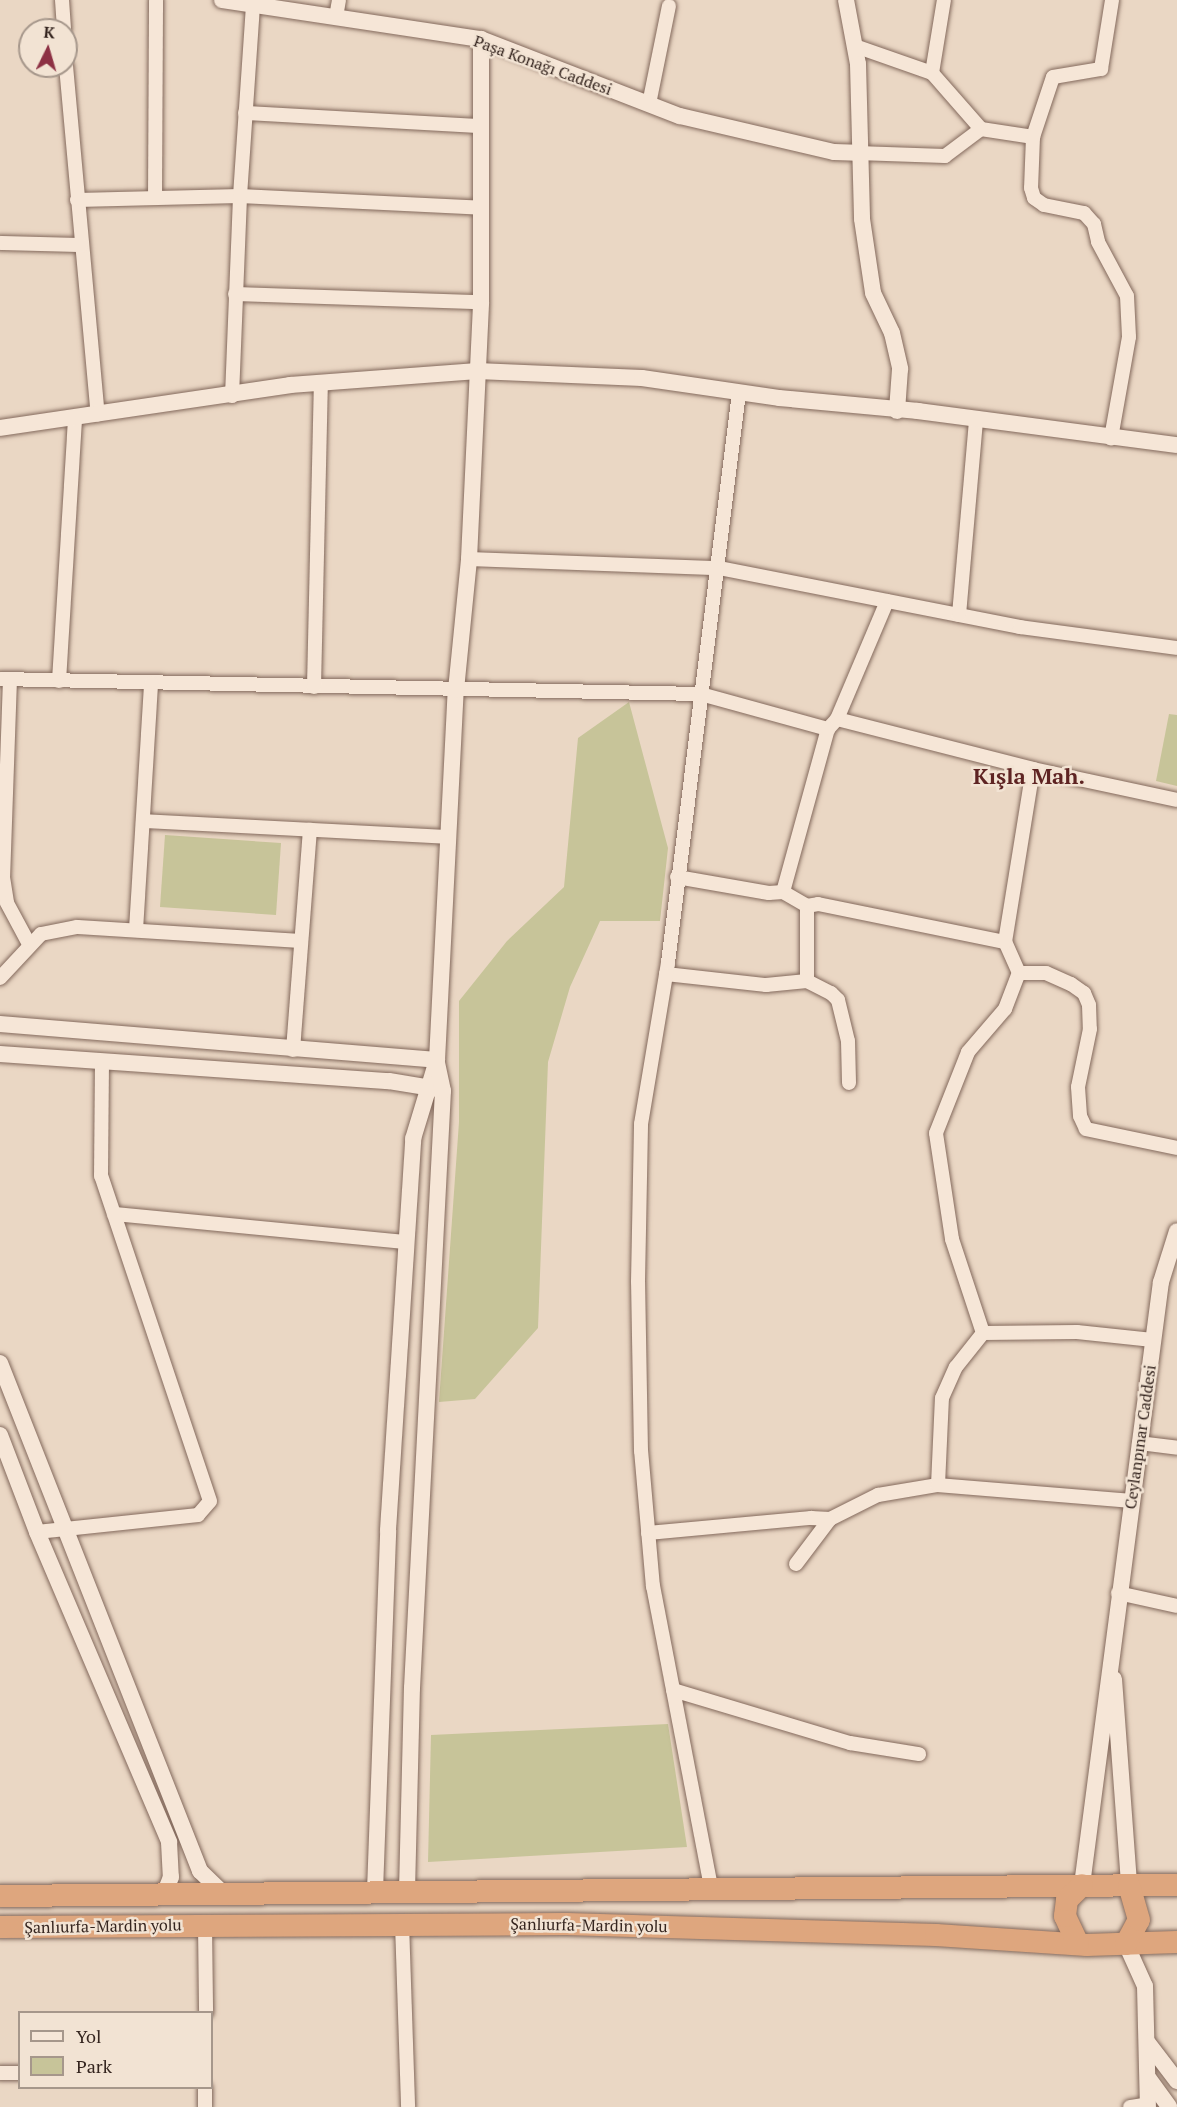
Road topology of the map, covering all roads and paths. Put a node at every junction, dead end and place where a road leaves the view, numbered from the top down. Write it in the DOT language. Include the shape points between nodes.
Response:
graph roads {
  1 [pos="62,0"];
  2 [pos="156,0"];
  3 [pos="222,0"];
  4 [pos="339,0"];
  5 [pos="846,0"];
  6 [pos="944,0"];
  7 [pos="1112,0"];
  8 [pos="248,3"];
  9 [pos="669,6"];
  10 [pos="336,17"];
  11 [pos="63,18"];
  12 [pos="481,39"];
  13 [pos="855,46"];
  14 [pos="932,73"];
  15 [pos="67,78"];
  16 [pos="649,104"];
  17 [pos="245,113"];
  18 [pos="480,126"];
  19 [pos="981,129"];
  20 [pos="1033,137"];
  21 [pos="857,153"];
  22 [pos="240,196"];
  23 [pos="154,198"];
  24 [pos="76,200"];
  25 [pos="482,208"];
  26 [pos="0,243"];
  27 [pos="81,245"];
  28 [pos="235,294"];
  29 [pos="481,302"];
  30 [pos="477,371"];
  31 [pos="321,382"];
  32 [pos="739,392"];
  33 [pos="232,396"];
  34 [pos="897,411"];
  35 [pos="98,415"];
  36 [pos="75,419"];
  37 [pos="976,420"];
  38 [pos="0,428"];
  39 [pos="1111,438"];
  40 [pos="1177,445"];
  41 [pos="469,559"];
  42 [pos="719,568"];
  43 [pos="887,601"];
  44 [pos="959,615"];
  45 [pos="1177,648"];
  46 [pos="5,679"];
  47 [pos="59,681"];
  48 [pos="151,682"];
  49 [pos="314,687"];
  50 [pos="456,690"];
  51 [pos="701,694"];
  52 [pos="833,724"];
  53 [pos="1033,769"];
  54 [pos="1177,800"];
  55 [pos="142,821"];
  56 [pos="310,830"];
  57 [pos="449,837"];
  58 [pos="677,877"];
  59 [pos="783,892"];
  60 [pos="807,906"];
  61 [pos="136,930"];
  62 [pos="298,941"];
  63 [pos="1005,942"];
  64 [pos="29,944"];
  65 [pos="1019,973"];
  66 [pos="666,974"];
  67 [pos="0,978"];
  68 [pos="807,981"];
  69 [pos="0,1024"];
  70 [pos="293,1050"];
  71 [pos="0,1054"];
  72 [pos="436,1060"];
  73 [pos="102,1061"];
  74 [pos="849,1083"];
  75 [pos="436,1088"];
  76 [pos="1177,1148"];
  77 [pos="114,1214"];
  78 [pos="1177,1231"];
  79 [pos="406,1242"];
  80 [pos="982,1334"];
  81 [pos="1153,1340"];
  82 [pos="0,1363"];
  83 [pos="0,1435"];
  84 [pos="1139,1443"];
  85 [pos="1177,1448"];
  86 [pos="938,1485"];
  87 [pos="1131,1501"];
  88 [pos="830,1519"];
  89 [pos="65,1528"];
  90 [pos="37,1532"];
  91 [pos="648,1533"];
  92 [pos="796,1564"];
  93 [pos="1118,1593"];
  94 [pos="1177,1606"];
  95 [pos="1111,1646"];
  96 [pos="673,1690"];
  97 [pos="919,1754"];
  98 [pos="1082,1885"];
  99 [pos="1129,1885"];
  100 [pos="1177,1885"];
  101 [pos="711,1887"];
  102 [pos="375,1891"];
  103 [pos="407,1891"];
  104 [pos="223,1893"];
  105 [pos="164,1894"];
  106 [pos="0,1896"];
  107 [pos="402,1923"];
  108 [pos="205,1925"];
  109 [pos="0,1927"];
  110 [pos="1177,1942"];
  111 [pos="1078,1944"];
  112 [pos="1126,1944"];
  113 [pos="206,2011"];
  114 [pos="1148,2043"];
  115 [pos="0,2073"];
  116 [pos="18,2073"];
  117 [pos="1149,2079"];
  118 [pos="1177,2081"];
  119 [pos="205,2089"];
  120 [pos="1148,2105"];
  121 [pos="205,2107"];
  122 [pos="408,2107"];
  123 [pos="1130,2107"];
  124 [pos="1170,2107"];
  1 -- 11 [label="street"];
  2 -- 23 [label="street"];
  3 -- 8 [label="street, Paşa Konağı Caddesi"];
  4 -- 10 [label="street"];
  5 -- 13 [label="street"];
  6 -- 14 [label="street"];
  7 -- 20 [label="street" via="1101,69 1053,77"];
  8 -- 10 [label="street, Paşa Konağı Caddesi"];
  8 -- 17 [label="street"];
  9 -- 16 [label="street"];
  10 -- 12 [label="street, Paşa Konağı Caddesi"];
  12 -- 16 [label="street, Paşa Konağı Caddesi"];
  12 -- 18 [label="street"];
  13 -- 14 [label="street"];
  13 -- 21 [label="street"];
  14 -- 19 [label="street"];
  15 -- 24 [label="street"];
  16 -- 21 [label="street, Paşa Konağı Caddesi" via="680,116 834,152"];
  17 -- 18 [label="street"];
  17 -- 22 [label="street"];
  18 -- 25 [label="street"];
  19 -- 20 [label="street"];
  19 -- 21 [label="street" via="945,156"];
  20 -- 39 [label="street" via="1031,188 1035,198 1044,205 1084,213 1094,224 1098,242 1127,296 1129,337"];
  21 -- 34 [label="street" via="873,293 892,333 900,369"];
  22 -- 23 [label="street"];
  22 -- 25 [label="street"];
  22 -- 28 [label="street"];
  23 -- 24 [label="street"];
  24 -- 27 [label="street"];
  25 -- 29 [label="street"];
  26 -- 27 [label="street"];
  27 -- 35 [label="street"];
  28 -- 29 [label="street"];
  28 -- 33 [label="street"];
  29 -- 30 [label="street"];
  30 -- 31 [label="street"];
  30 -- 32 [label="street" via="642,378"];
  30 -- 41 [label="street"];
  31 -- 33 [label="street"];
  31 -- 49 [label="street"];
  32 -- 34 [label="street"];
  32 -- 42 [label="street"];
  33 -- 35 [label="street"];
  34 -- 37 [label="street"];
  35 -- 36 [label="street"];
  36 -- 38 [label="street"];
  36 -- 47 [label="street"];
  37 -- 39 [label="street"];
  37 -- 44 [label="street"];
  39 -- 40 [label="street"];
  41 -- 42 [label="street"];
  41 -- 50 [label="street"];
  42 -- 43 [label="street"];
  42 -- 51 [label="street"];
  43 -- 44 [label="street"];
  43 -- 52 [label="street"];
  44 -- 45 [label="street"];
  46 -- 47 [label="street"];
  46 -- 64 [label="street" via="3,878 7,903"];
  47 -- 48 [label="street"];
  48 -- 49 [label="street"];
  48 -- 55 [label="street"];
  49 -- 50 [label="street"];
  50 -- 51 [label="street"];
  50 -- 57 [label="street"];
  51 -- 52 [label="street"];
  51 -- 58 [label="street"];
  52 -- 53 [label="street"];
  52 -- 59 [label="street"];
  53 -- 54 [label="street"];
  53 -- 63 [label="street"];
  55 -- 56 [label="street"];
  55 -- 61 [label="street"];
  56 -- 57 [label="street"];
  56 -- 62 [label="street"];
  57 -- 72 [label="street"];
  58 -- 59 [label="street"];
  58 -- 66 [label="street"];
  59 -- 60 [label="street"];
  60 -- 63 [label="street" via="818,904"];
  60 -- 68 [label="street"];
  61 -- 62 [label="street"];
  61 -- 64 [label="street" via="77,927 41,934"];
  62 -- 70 [label="street"];
  63 -- 65 [label="street"];
  64 -- 67 [label="street"];
  65 -- 76 [label="street" via="1046,973 1071,984 1083,993 1089,1005 1090,1029 1078,1087 1080,1116 1086,1129"];
  65 -- 80 [label="street" via="1005,1009 968,1052 936,1132 952,1239"];
  66 -- 68 [label="street" via="766,985"];
  66 -- 91 [label="street" via="641,1124 638,1293 641,1451"];
  68 -- 74 [label="street" via="838,1000 848,1041"];
  69 -- 70 [label="street"];
  70 -- 72 [label="street"];
  71 -- 73 [label="street"];
  72 -- 75 [label="street"];
  73 -- 75 [label="street"];
  73 -- 77 [label="street" via="101,1176"];
  75 -- 79 [label="street" via="413,1139"];
  75 -- 103 [label="street"];
  77 -- 79 [label="street"];
  77 -- 89 [label="street" via="210,1501 198,1515 123,1526"];
  78 -- 81 [label="street, Ceylanpınar Caddesi" via="1161,1282"];
  79 -- 102 [label="street" via="388,1530"];
  80 -- 81 [label="street" via="1077,1332"];
  80 -- 86 [label="street" via="956,1368 942,1398"];
  81 -- 84 [label="street, Ceylanpınar Caddesi"];
  82 -- 89 [label="street"];
  83 -- 90 [label="street"];
  84 -- 85 [label="street"];
  84 -- 87 [label="street, Ceylanpınar Caddesi"];
  86 -- 87 [label="street"];
  86 -- 88 [label="street" via="878,1495"];
  87 -- 93 [label="street, Ceylanpınar Caddesi"];
  88 -- 91 [label="street"];
  88 -- 92 [label="street"];
  89 -- 90 [label="street"];
  89 -- 104 [label="street" via="200,1871"];
  90 -- 105 [label="street" via="169,1842 171,1877"];
  91 -- 96 [label="street" via="652,1587"];
  93 -- 94 [label="street"];
  93 -- 95 [label="street, Ceylanpınar Caddesi"];
  95 -- 98 [label="street"];
  95 -- 99 [label="street"];
  96 -- 97 [label="street" via="850,1743"];
  96 -- 101 [label="street"];
  98 -- 99 [label="highway"];
  98 -- 101 [label="highway"];
  98 -- 111 [label="highway" via="1066,1900 1065,1916"];
  99 -- 100 [label="highway"];
  99 -- 112 [label="highway" via="1139,1920"];
  101 -- 103 [label="highway"];
  102 -- 103 [label="highway"];
  102 -- 104 [label="highway"];
  104 -- 105 [label="highway"];
  105 -- 106 [label="highway"];
  107 -- 108 [label="highway, Şanlıurfa-Mardin yolu"];
  107 -- 111 [label="highway, Şanlıurfa-Mardin yolu" via="936,1935"];
  107 -- 122 [label="street"];
  108 -- 109 [label="highway, Şanlıurfa-Mardin yolu"];
  108 -- 113 [label="street"];
  110 -- 112 [label="highway, Şanlıurfa-Mardin yolu"];
  111 -- 112 [label="highway, Şanlıurfa-Mardin yolu"];
  112 -- 114 [label="street" via="1144,1986"];
  114 -- 117 [label="street"];
  114 -- 118 [label="street"];
  115 -- 116 [label="street"];
  117 -- 120 [label="street"];
  117 -- 124 [label="street"];
  119 -- 121 [label="street"];
  120 -- 123 [label="street"];
}
